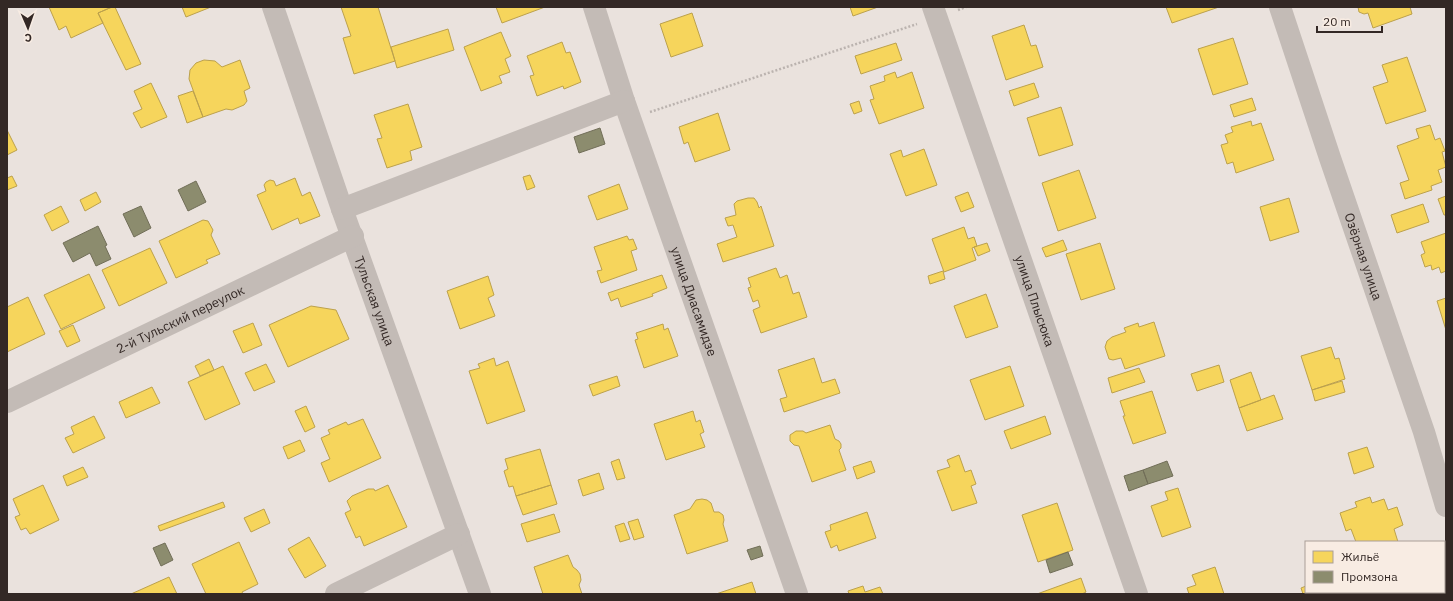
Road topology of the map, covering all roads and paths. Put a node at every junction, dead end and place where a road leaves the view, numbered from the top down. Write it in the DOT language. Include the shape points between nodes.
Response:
graph roads {
  1 [pos="272,7"];
  2 [pos="594,7"];
  3 [pos="966,7"];
  4 [pos="1280,7"];
  5 [pos="935,12"];
  6 [pos="628,110"];
  7 [pos="342,209"];
  8 [pos="353,236"];
  9 [pos="7,402"];
  10 [pos="1446,506"];
  11 [pos="459,534"];
  12 [pos="336,594"];
  13 [pos="480,594"];
  14 [pos="797,594"];
  15 [pos="1137,594"];
  1 -- 7 [label="street, Тульская улица"];
  2 -- 6 [label="street, улица Диасамидзе"];
  3 -- 5 [label="path"];
  4 -- 10 [label="street, Озёрная улица" via="1424,432"];
  5 -- 6 [label="path"];
  5 -- 15 [label="street, улица Плысюка"];
  6 -- 7 [label="street"];
  6 -- 14 [label="street, улица Диасамидзе"];
  7 -- 8 [label="street, Тульская улица"];
  8 -- 9 [label="street, 2-й Тульский переулок"];
  8 -- 11 [label="street, Тульская улица"];
  11 -- 12 [label="street"];
  11 -- 13 [label="street, Тульская улица"];
}
